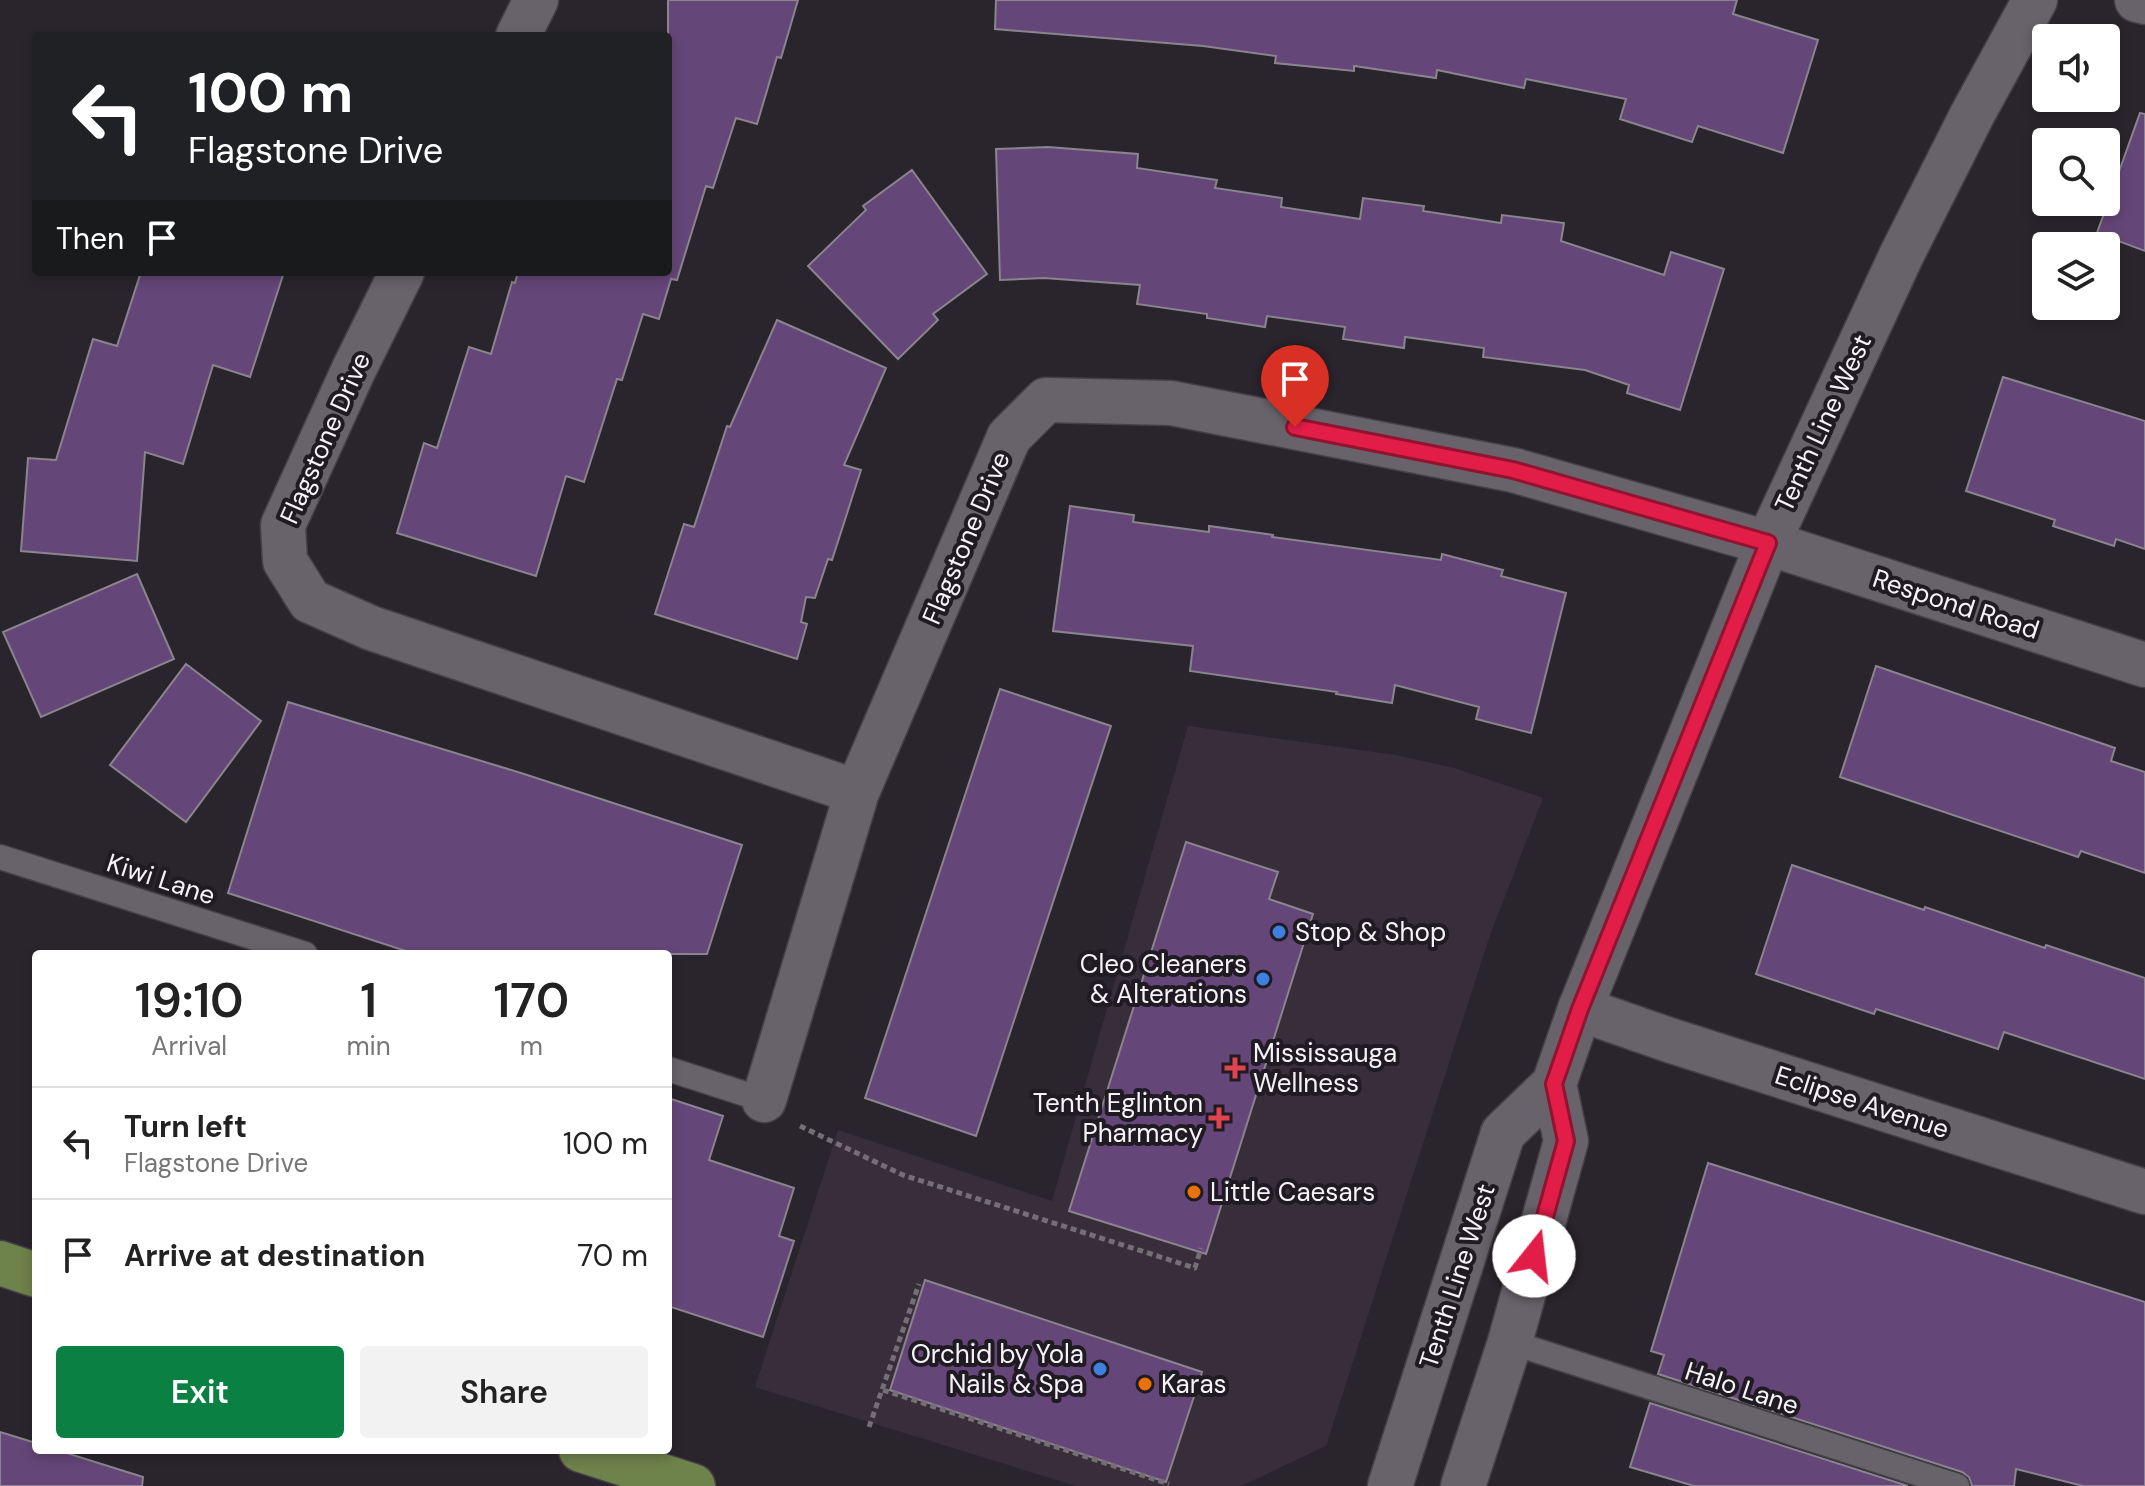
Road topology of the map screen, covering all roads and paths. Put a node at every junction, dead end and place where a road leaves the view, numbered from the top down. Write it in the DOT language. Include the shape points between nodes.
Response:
graph roads {
  1 [pos="536,0"];
  2 [pos="2035,0"];
  3 [pos="2137,0"];
  4 [pos="2145,2"];
  5 [pos="520,32"];
  6 [pos="400,276"];
  7 [pos="1768,543"];
  8 [pos="2145,665"];
  9 [pos="857,792"];
  10 [pos="0,857"];
  11 [pos="292,950"];
  12 [pos="1580,1009"];
  13 [pos="672,1070"];
  14 [pos="1554,1084"];
  15 [pos="764,1100"];
  16 [pos="2145,1192"];
  17 [pos="1201,1248"];
  18 [pos="0,1263"];
  19 [pos="32,1274"];
  20 [pos="919,1284"];
  21 [pos="1510,1342"];
  22 [pos="883,1390"];
  23 [pos="869,1427"];
  24 [pos="593,1454"];
  25 [pos="1169,1484"];
  26 [pos="693,1486"];
  27 [pos="1390,1486"];
  28 [pos="1463,1486"];
  29 [pos="1957,1486"];
  1 -- 5 [label="street"];
  2 -- 7 [label="street, Tenth Line West" via="1901,256"];
  3 -- 4 [label="street"];
  6 -- 9 [label="street, Flagstone Drive" via="283,525 285,561 310,601 371,628"];
  7 -- 8 [label="street, Respond Road"];
  7 -- 9 [label="street, Flagstone Drive" via="1513,470 1171,403 1046,400 1009,437"];
  7 -- 12 [label="street, Tenth Line West"];
  9 -- 15 [label="street, Flagstone Drive"];
  10 -- 11 [label="lane, Kiwi Lane"];
  12 -- 14 [label="street, Tenth Line West"];
  12 -- 16 [label="street, Eclipse Avenue"];
  13 -- 15 [label="lane"];
  14 -- 21 [label="street" via="1566,1141"];
  14 -- 27 [label="street, Tenth Line West" via="1503,1133"];
  15 -- 17 [label="path" via="807,1130 903,1175 1195,1268"];
  18 -- 19 [label="main road"];
  20 -- 22 [label="path"];
  21 -- 28 [label="street"];
  21 -- 29 [label="lane, Halo Lane"];
  22 -- 23 [label="path"];
  22 -- 25 [label="path"];
  24 -- 26 [label="main road"];
}
